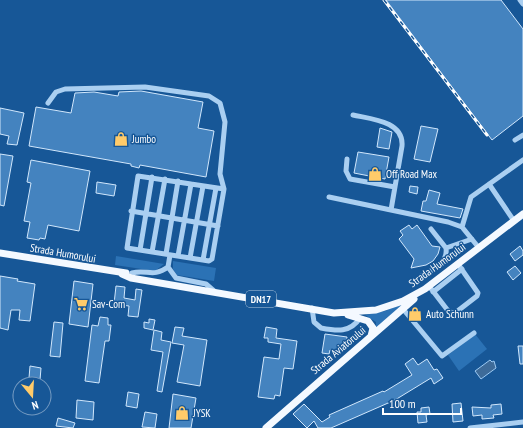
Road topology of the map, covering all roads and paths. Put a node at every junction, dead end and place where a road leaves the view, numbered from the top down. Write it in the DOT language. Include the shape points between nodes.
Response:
graph roads {
  1 [pos="520,0"];
  2 [pos="523,4"];
  3 [pos="48,103"];
  4 [pos="353,115"];
  5 [pos="523,135"];
  6 [pos="515,140"];
  7 [pos="347,159"];
  8 [pos="523,160"];
  9 [pos="152,177"];
  10 [pos="165,179"];
  11 [pos="178,181"];
  12 [pos="191,184"];
  13 [pos="489,184"];
  14 [pos="203,186"];
  15 [pos="395,187"];
  16 [pos="216,188"];
  17 [pos="224,189"];
  18 [pos="329,197"];
  19 [pos="391,210"];
  20 [pos="132,212"];
  21 [pos="146,214"];
  22 [pos="523,214"];
  23 [pos="159,216"];
  24 [pos="172,218"];
  25 [pos="184,220"];
  26 [pos="514,221"];
  27 [pos="196,222"];
  28 [pos="210,224"];
  29 [pos="218,226"];
  30 [pos="462,227"];
  31 [pos="431,229"];
  32 [pos="472,239"];
  33 [pos="446,248"];
  34 [pos="479,248"];
  35 [pos="140,250"];
  36 [pos="0,252"];
  37 [pos="152,252"];
  38 [pos="168,254"];
  39 [pos="178,256"];
  40 [pos="190,258"];
  41 [pos="203,260"];
  42 [pos="460,267"];
  43 [pos="168,268"];
  44 [pos="132,273"];
  45 [pos="122,274"];
  46 [pos="422,275"];
  47 [pos="188,286"];
  48 [pos="429,289"];
  49 [pos="214,291"];
  50 [pos="312,308"];
  51 [pos="403,309"];
  52 [pos="334,312"];
  53 [pos="360,318"];
  54 [pos="474,333"];
  55 [pos="371,336"];
  56 [pos="523,422"];
  57 [pos="266,428"];
  58 [pos="470,428"];
  1 -- 2 [label="street"];
  3 -- 17 [label="street" via="56,92 65,89 145,87 208,96 220,103 225,122 220,174"];
  4 -- 15 [label="street" via="389,124 399,132 402,146"];
  5 -- 6 [label="street"];
  7 -- 15 [label="street" via="346,171 350,178"];
  8 -- 13 [label="street"];
  9 -- 10 [label="street"];
  9 -- 20 [label="street" via="138,176"];
  9 -- 21 [label="street"];
  10 -- 11 [label="street"];
  10 -- 23 [label="street"];
  11 -- 12 [label="street"];
  11 -- 24 [label="street"];
  12 -- 14 [label="street"];
  12 -- 25 [label="street"];
  13 -- 26 [label="street"];
  13 -- 30 [label="street" via="471,197"];
  14 -- 16 [label="street"];
  14 -- 27 [label="street"];
  15 -- 19 [label="street"];
  16 -- 17 [label="street"];
  16 -- 28 [label="street"];
  17 -- 29 [label="street"];
  18 -- 19 [label="street"];
  19 -- 30 [label="street"];
  20 -- 21 [label="street"];
  20 -- 35 [label="street" via="126,245 129,249"];
  21 -- 23 [label="street"];
  21 -- 35 [label="street"];
  22 -- 26 [label="main road, Strada Humorului / DN17"];
  23 -- 24 [label="street"];
  23 -- 37 [label="street"];
  24 -- 25 [label="street"];
  24 -- 38 [label="street"];
  25 -- 27 [label="street"];
  25 -- 39 [label="street"];
  26 -- 34 [label="main road, Strada Humorului / DN17"];
  27 -- 28 [label="street"];
  27 -- 40 [label="street"];
  28 -- 29 [label="street"];
  28 -- 41 [label="street"];
  29 -- 41 [label="street" via="212,259"];
  30 -- 32 [label="street"];
  31 -- 33 [label="street"];
  32 -- 33 [label="street"];
  32 -- 34 [label="street"];
  33 -- 46 [label="street" via="446,257 441,264"];
  34 -- 42 [label="main road, Strada Humorului / DN17"];
  35 -- 37 [label="street"];
  36 -- 45 [label="main road, Strada Humorului / DN17"];
  37 -- 38 [label="street"];
  38 -- 39 [label="street"];
  38 -- 43 [label="street"];
  39 -- 40 [label="street"];
  40 -- 41 [label="street"];
  42 -- 48 [label="main road, Strada Humorului / DN17"];
  42 -- 48 [label="street" via="478,294 455,313 449,312"];
  43 -- 44 [label="street" via="156,274 139,271"];
  43 -- 49 [label="street" via="176,278 206,284"];
  44 -- 45 [label="main road, Strada Humorului / DN17"];
  44 -- 47 [label="main road, Strada Humorului / DN17" via="180,282"];
  45 -- 47 [label="main road, Strada Humorului / DN17" via="131,278"];
  47 -- 49 [label="main road, Strada Humorului / DN17"];
  48 -- 51 [label="main road, Strada Aviatorului"];
  48 -- 52 [label="main road, Strada Humorului / DN17" via="382,309 368,312"];
  49 -- 50 [label="main road, Strada Humorului / DN17"];
  50 -- 52 [label="main road, Strada Humorului / DN17"];
  50 -- 53 [label="street" via="317,326 327,330 348,330"];
  51 -- 54 [label="street" via="442,356"];
  51 -- 55 [label="main road, Strada Aviatorului"];
  52 -- 53 [label="main road"];
  53 -- 55 [label="main road" via="370,323"];
  55 -- 57 [label="main road, Strada Aviatorului"];
  56 -- 58 [label="street"];
}
